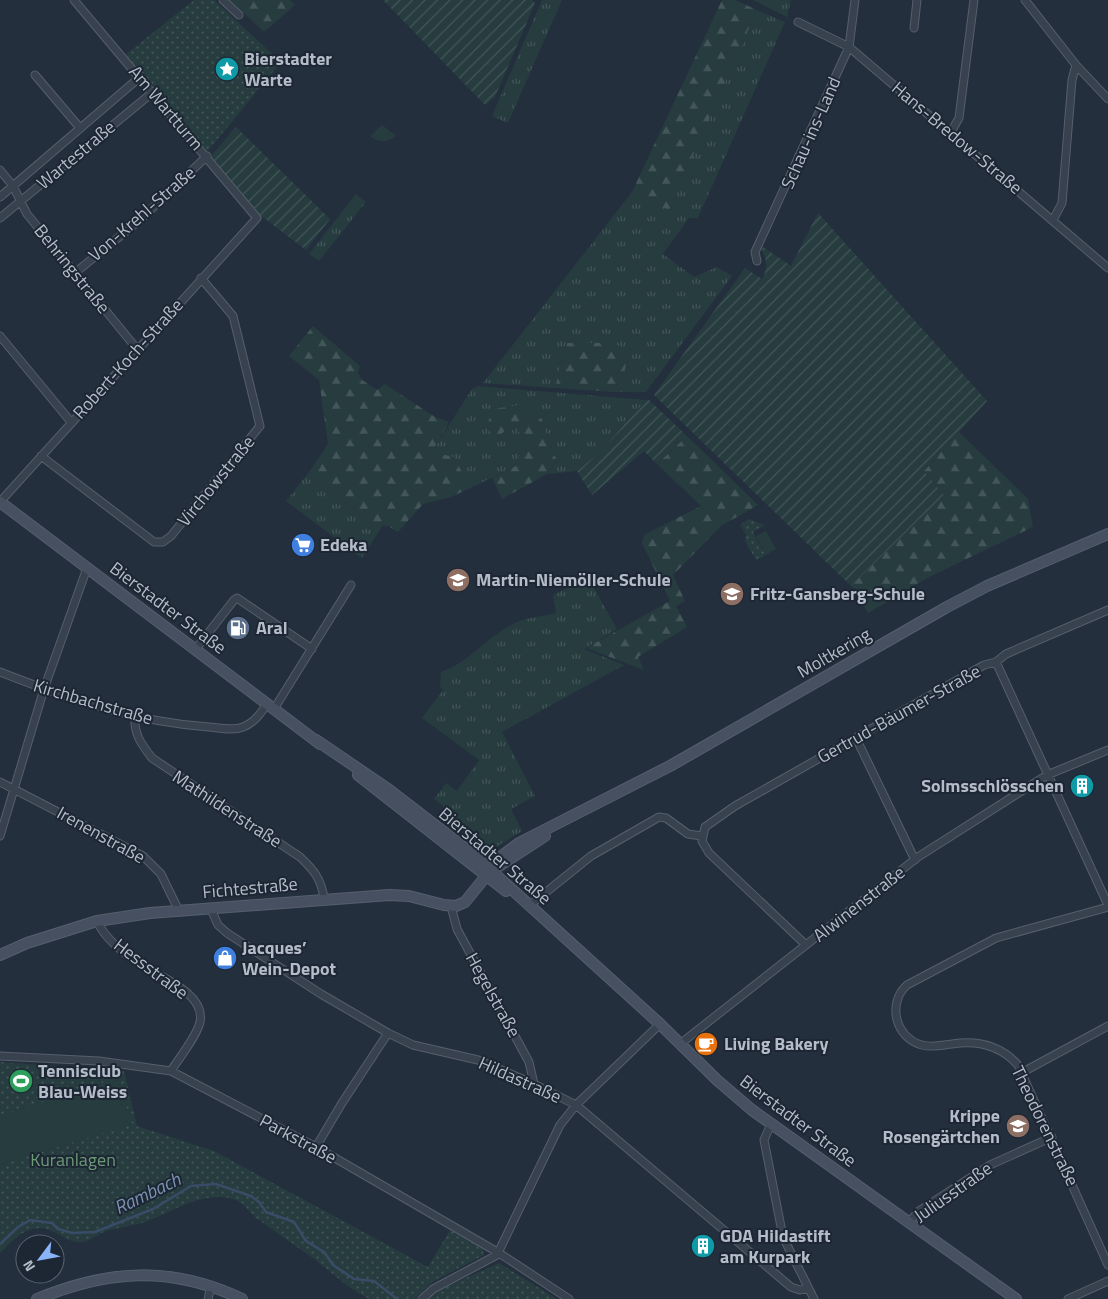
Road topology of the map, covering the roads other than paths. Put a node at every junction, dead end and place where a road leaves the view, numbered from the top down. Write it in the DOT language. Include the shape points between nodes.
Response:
graph roads {
  1 [pos="74,0"];
  2 [pos="223,0"];
  3 [pos="856,0"];
  4 [pos="917,0"];
  5 [pos="974,0"];
  6 [pos="1025,0"];
  7 [pos="239,15"];
  8 [pos="798,22"];
  9 [pos="914,28"];
  10 [pos="849,47"];
  11 [pos="1076,66"];
  12 [pos="35,76"];
  13 [pos="140,78"];
  14 [pos="153,92"];
  15 [pos="1108,99"];
  16 [pos="80,128"];
  17 [pos="951,132"];
  18 [pos="207,156"];
  19 [pos="0,170"];
  20 [pos="13,186"];
  21 [pos="0,197"];
  22 [pos="20,202"];
  23 [pos="0,218"];
  24 [pos="257,218"];
  25 [pos="1053,220"];
  26 [pos="757,261"];
  27 [pos="1108,268"];
  28 [pos="76,272"];
  29 [pos="201,278"];
  30 [pos="0,336"];
  31 [pos="137,348"];
  32 [pos="71,422"];
  33 [pos="42,456"];
  34 [pos="0,502"];
  35 [pos="1108,534"];
  36 [pos="87,568"];
  37 [pos="351,585"];
  38 [pos="1108,610"];
  39 [pos="312,649"];
  40 [pos="195,650"];
  41 [pos="996,662"];
  42 [pos="0,672"];
  43 [pos="44,689"];
  44 [pos="270,706"];
  45 [pos="135,718"];
  46 [pos="856,738"];
  47 [pos="1108,750"];
  48 [pos="1047,775"];
  49 [pos="0,782"];
  50 [pos="16,789"];
  51 [pos="0,836"];
  52 [pos="702,836"];
  53 [pos="914,860"];
  54 [pos="490,874"];
  55 [pos="324,898"];
  56 [pos="530,904"];
  57 [pos="451,906"];
  58 [pos="1108,906"];
  59 [pos="211,908"];
  60 [pos="179,911"];
  61 [pos="97,921"];
  62 [pos="554,928"];
  63 [pos="806,946"];
  64 [pos="0,955"];
  65 [pos="660,1024"];
  66 [pos="1108,1026"];
  67 [pos="388,1033"];
  68 [pos="680,1044"];
  69 [pos="0,1056"];
  70 [pos="171,1071"];
  71 [pos="1022,1072"];
  72 [pos="534,1084"];
  73 [pos="576,1105"];
  74 [pos="771,1124"];
  75 [pos="1052,1137"];
  76 [pos="316,1148"];
  77 [pos="909,1222"];
  78 [pos="499,1253"];
  79 [pos="1108,1265"];
  80 [pos="1108,1281"];
  81 [pos="211,1286"];
  82 [pos="808,1288"];
  83 [pos="36,1299"];
  84 [pos="208,1299"];
  85 [pos="242,1299"];
  86 [pos="422,1299"];
  87 [pos="569,1299"];
  88 [pos="814,1299"];
  89 [pos="1016,1299"];
  90 [pos="1068,1299"];
  1 -- 13 [label="street, Am Wartturm"];
  2 -- 7 [label="street"];
  3 -- 10 [label="street, Schau-ins-Land"];
  4 -- 9 [label="street"];
  5 -- 17 [label="street" via="959,118"];
  6 -- 11 [label="street"];
  8 -- 10 [label="street, Hans-Bredow-Straße"];
  10 -- 17 [label="street, Hans-Bredow-Straße"];
  10 -- 26 [label="street, Schau-ins-Land" via="755,252"];
  11 -- 15 [label="street"];
  11 -- 25 [label="street" via="1072,80 1062,203"];
  12 -- 16 [label="street, Wartestraße"];
  13 -- 14 [label="street, Am Wartturm"];
  13 -- 16 [label="street, Wartestraße"];
  14 -- 18 [label="street, Am Wartturm"];
  14 -- 22 [label="street, Wartestraße"];
  16 -- 20 [label="street, Wartestraße"];
  17 -- 25 [label="street, Hans-Bredow-Straße"];
  18 -- 24 [label="street, Am Wartturm"];
  18 -- 28 [label="street, Von-Krehl-Straße" via="140,220"];
  19 -- 20 [label="street, Behringstraße"];
  20 -- 21 [label="street, Wartestraße"];
  20 -- 22 [label="street, Behringstraße"];
  22 -- 23 [label="street, Wartestraße"];
  22 -- 28 [label="street, Behringstraße"];
  24 -- 29 [label="street, Robert-Koch-Straße"];
  25 -- 27 [label="street, Hans-Bredow-Straße"];
  28 -- 31 [label="street, Behringstraße"];
  29 -- 31 [label="street, Robert-Koch-Straße"];
  29 -- 33 [label="street, Virchowstraße" via="233,316 260,426 171,536 163,542 154,542"];
  30 -- 32 [label="street"];
  31 -- 32 [label="street, Robert-Koch-Straße"];
  32 -- 33 [label="street, Robert-Koch-Straße"];
  33 -- 34 [label="street, Robert-Koch-Straße"];
  34 -- 36 [label="main road, Bierstadter Straße"];
  35 -- 54 [label="main road, Moltkering" via="947,607 670,766 519,843 503,855"];
  36 -- 40 [label="main road, Bierstadter Straße"];
  36 -- 43 [label="street"];
  37 -- 39 [label="street, Kirchbachstraße"];
  38 -- 41 [label="street, Gertrud-Bäumer-Straße" via="1006,654"];
  39 -- 40 [label="street" via="238,598"];
  39 -- 44 [label="street, Kirchbachstraße"];
  40 -- 44 [label="main road, Bierstadter Straße"];
  41 -- 46 [label="street, Gertrud-Bäumer-Straße" via="984,665"];
  41 -- 48 [label="street"];
  42 -- 43 [label="street, Kirchbachstraße"];
  43 -- 45 [label="street, Kirchbachstraße"];
  43 -- 50 [label="street"];
  44 -- 45 [label="street, Kirchbachstraße" via="252,722 236,729"];
  44 -- 54 [label="main road, Bierstadter Straße"];
  45 -- 55 [label="street, Mathildenstraße" via="141,745 152,758 300,857 320,879"];
  46 -- 52 [label="street, Gertrud-Bäumer-Straße" via="712,820"];
  46 -- 53 [label="street"];
  47 -- 48 [label="street, Alwinenstraße"];
  48 -- 53 [label="street, Alwinenstraße"];
  48 -- 58 [label="street"];
  49 -- 50 [label="street, Irenenstraße"];
  50 -- 51 [label="street"];
  50 -- 60 [label="street, Irenenstraße" via="143,856 161,874"];
  52 -- 56 [label="street" via="688,834 666,818 659,817 591,856"];
  52 -- 63 [label="street" via="708,853"];
  53 -- 63 [label="street, Alwinenstraße"];
  54 -- 56 [label="main road, Bierstadter Straße"];
  54 -- 57 [label="main road" via="466,902"];
  54 -- 62 [label="main road, Bierstadter Straße"];
  55 -- 57 [label="main road, Fichtestraße" via="389,894"];
  55 -- 59 [label="main road, Fichtestraße"];
  56 -- 62 [label="main road, Bierstadter Straße"];
  57 -- 72 [label="street, Hegelstraße" via="455,923 486,986 521,1044"];
  58 -- 71 [label="street, Theodorenstraße" via="996,938 913,981 899,994 896,1006 900,1029 910,1040 933,1047 969,1042 995,1047 1013,1059"];
  59 -- 60 [label="main road, Fichtestraße"];
  59 -- 67 [label="street, Hildastraße" via="218,925 226,933"];
  60 -- 61 [label="main road, Fichtestraße"];
  61 -- 64 [label="main road, Fichtestraße" via="26,943"];
  61 -- 70 [label="street, Hessstraße" via="104,933 141,965 175,982 198,1009 201,1020"];
  62 -- 65 [label="main road, Bierstadter Straße"];
  63 -- 68 [label="street, Alwinenstraße"];
  65 -- 68 [label="main road, Bierstadter Straße"];
  65 -- 73 [label="street"];
  66 -- 71 [label="street"];
  67 -- 72 [label="street, Hildastraße" via="412,1045 478,1060"];
  67 -- 76 [label="street"];
  68 -- 74 [label="main road, Bierstadter Straße" via="734,1095"];
  69 -- 70 [label="street, Parkstraße" via="98,1061"];
  70 -- 76 [label="street, Parkstraße"];
  71 -- 75 [label="street, Theodorenstraße"];
  72 -- 73 [label="street, Hildastraße"];
  73 -- 78 [label="street" via="560,1125"];
  73 -- 82 [label="street, Hildastraße" via="791,1287"];
  74 -- 77 [label="main road, Bierstadter Straße"];
  74 -- 82 [label="street" via="764,1140 782,1237"];
  75 -- 77 [label="street, Juliusstraße" via="990,1165 919,1211"];
  75 -- 79 [label="street, Theodorenstraße"];
  76 -- 78 [label="street, Parkstraße"];
  77 -- 89 [label="main road, Bierstadter Straße"];
  78 -- 86 [label="street" via="433,1289"];
  78 -- 87 [label="street, Parkstraße"];
  80 -- 90 [label="street"];
  81 -- 83 [label="main road" via="176,1277 128,1275 80,1283"];
  81 -- 84 [label="street"];
  81 -- 85 [label="main road"];
  82 -- 88 [label="street"];
}
